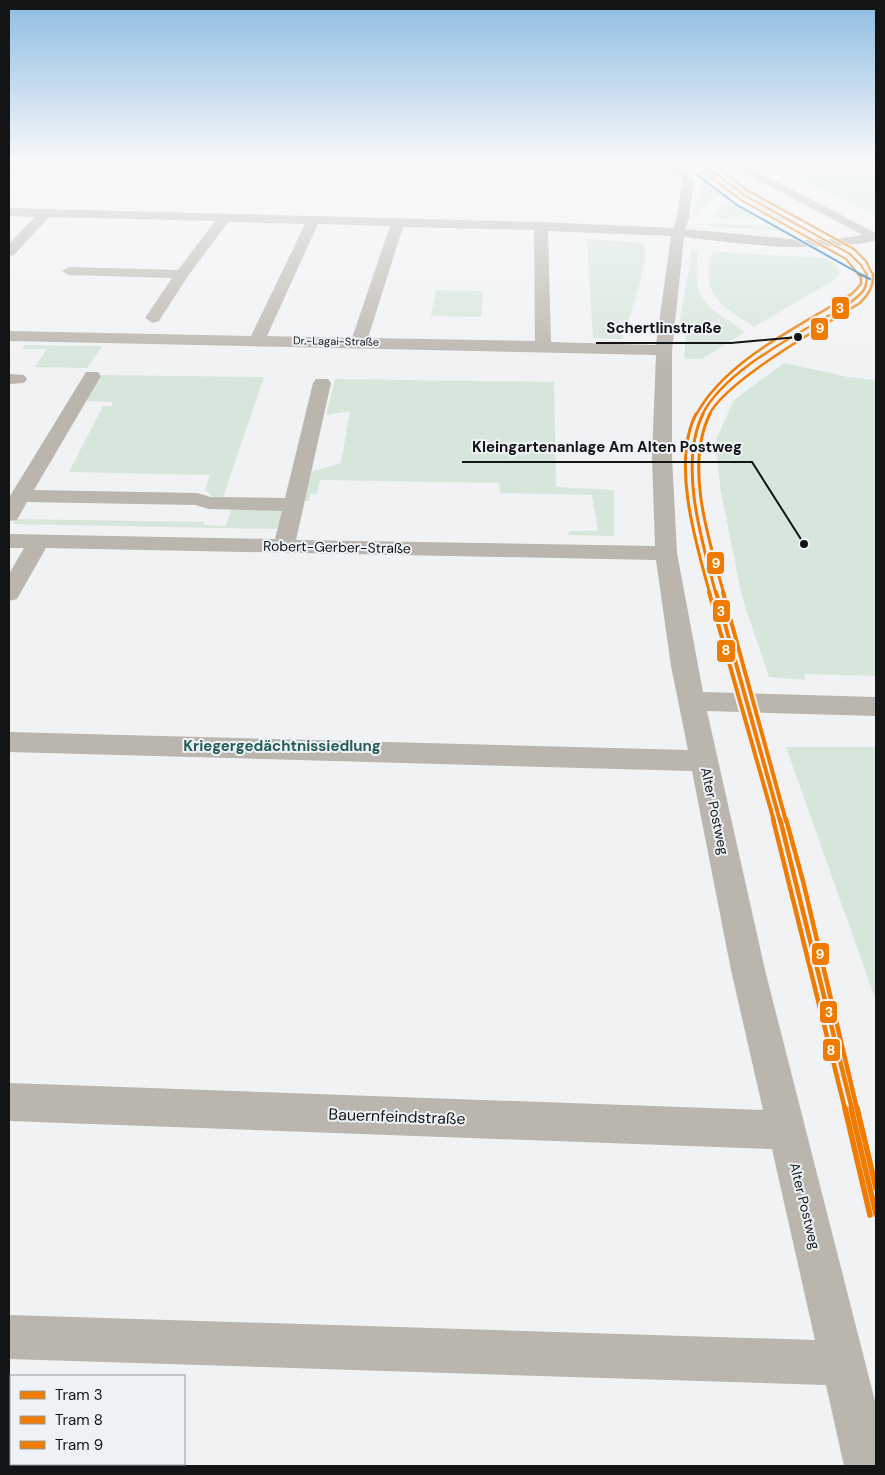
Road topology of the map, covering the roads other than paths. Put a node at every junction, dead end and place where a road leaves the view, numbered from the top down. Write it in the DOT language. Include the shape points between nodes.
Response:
graph roads {
  1 [pos="27,233"];
  2 [pos="213,233"];
  3 [pos="307,233"];
  4 [pos="394,233"];
  5 [pos="541,233"];
  6 [pos="678,233"];
  7 [pos="689,233"];
  8 [pos="876,238"];
  9 [pos="9,252"];
  10 [pos="69,270"];
  11 [pos="182,274"];
  12 [pos="153,318"];
  13 [pos="9,336"];
  14 [pos="258,339"];
  15 [pos="359,341"];
  16 [pos="543,346"];
  17 [pos="664,351"];
  18 [pos="92,376"];
  19 [pos="322,383"];
  20 [pos="19,488"];
  21 [pos="295,505"];
  22 [pos="9,515"];
  23 [pos="9,540"];
  24 [pos="39,541"];
  25 [pos="284,546"];
  26 [pos="666,554"];
  27 [pos="9,594"];
  28 [pos="691,701"];
  29 [pos="876,706"];
  30 [pos="9,742"];
  31 [pos="704,761"];
  32 [pos="9,1102"];
  33 [pos="786,1130"];
  34 [pos="9,1337"];
  35 [pos="842,1363"];
  36 [pos="868,1466"];
  1 -- 9 [label="street"];
  2 -- 11 [label="street"];
  3 -- 14 [label="street"];
  4 -- 15 [label="street"];
  5 -- 16 [label="street"];
  6 -- 17 [label="street, Alter Postweg"];
  7 -- 8 [label="street" via="822,244"];
  10 -- 11 [label="street"];
  11 -- 12 [label="street"];
  13 -- 14 [label="street, Dr.-Lagai-Straße"];
  14 -- 15 [label="street, Dr.-Lagai-Straße"];
  15 -- 16 [label="street, Dr.-Lagai-Straße"];
  16 -- 17 [label="street, Dr.-Lagai-Straße"];
  17 -- 26 [label="street, Alter Postweg" via="662,457"];
  18 -- 20 [label="street"];
  19 -- 21 [label="street"];
  20 -- 21 [label="street" via="197,499 208,503"];
  20 -- 22 [label="street"];
  21 -- 25 [label="street"];
  23 -- 24 [label="street, Robert-Gerber-Straße"];
  24 -- 25 [label="street, Robert-Gerber-Straße"];
  24 -- 27 [label="street"];
  25 -- 26 [label="street, Robert-Gerber-Straße"];
  26 -- 28 [label="street, Alter Postweg"];
  28 -- 29 [label="street"];
  28 -- 31 [label="street, Alter Postweg"];
  30 -- 31 [label="street"];
  31 -- 33 [label="street, Alter Postweg"];
  32 -- 33 [label="street, Bauernfeindstraße"];
  33 -- 35 [label="street, Alter Postweg"];
  34 -- 35 [label="street"];
  35 -- 36 [label="street, Alter Postweg"];
}
